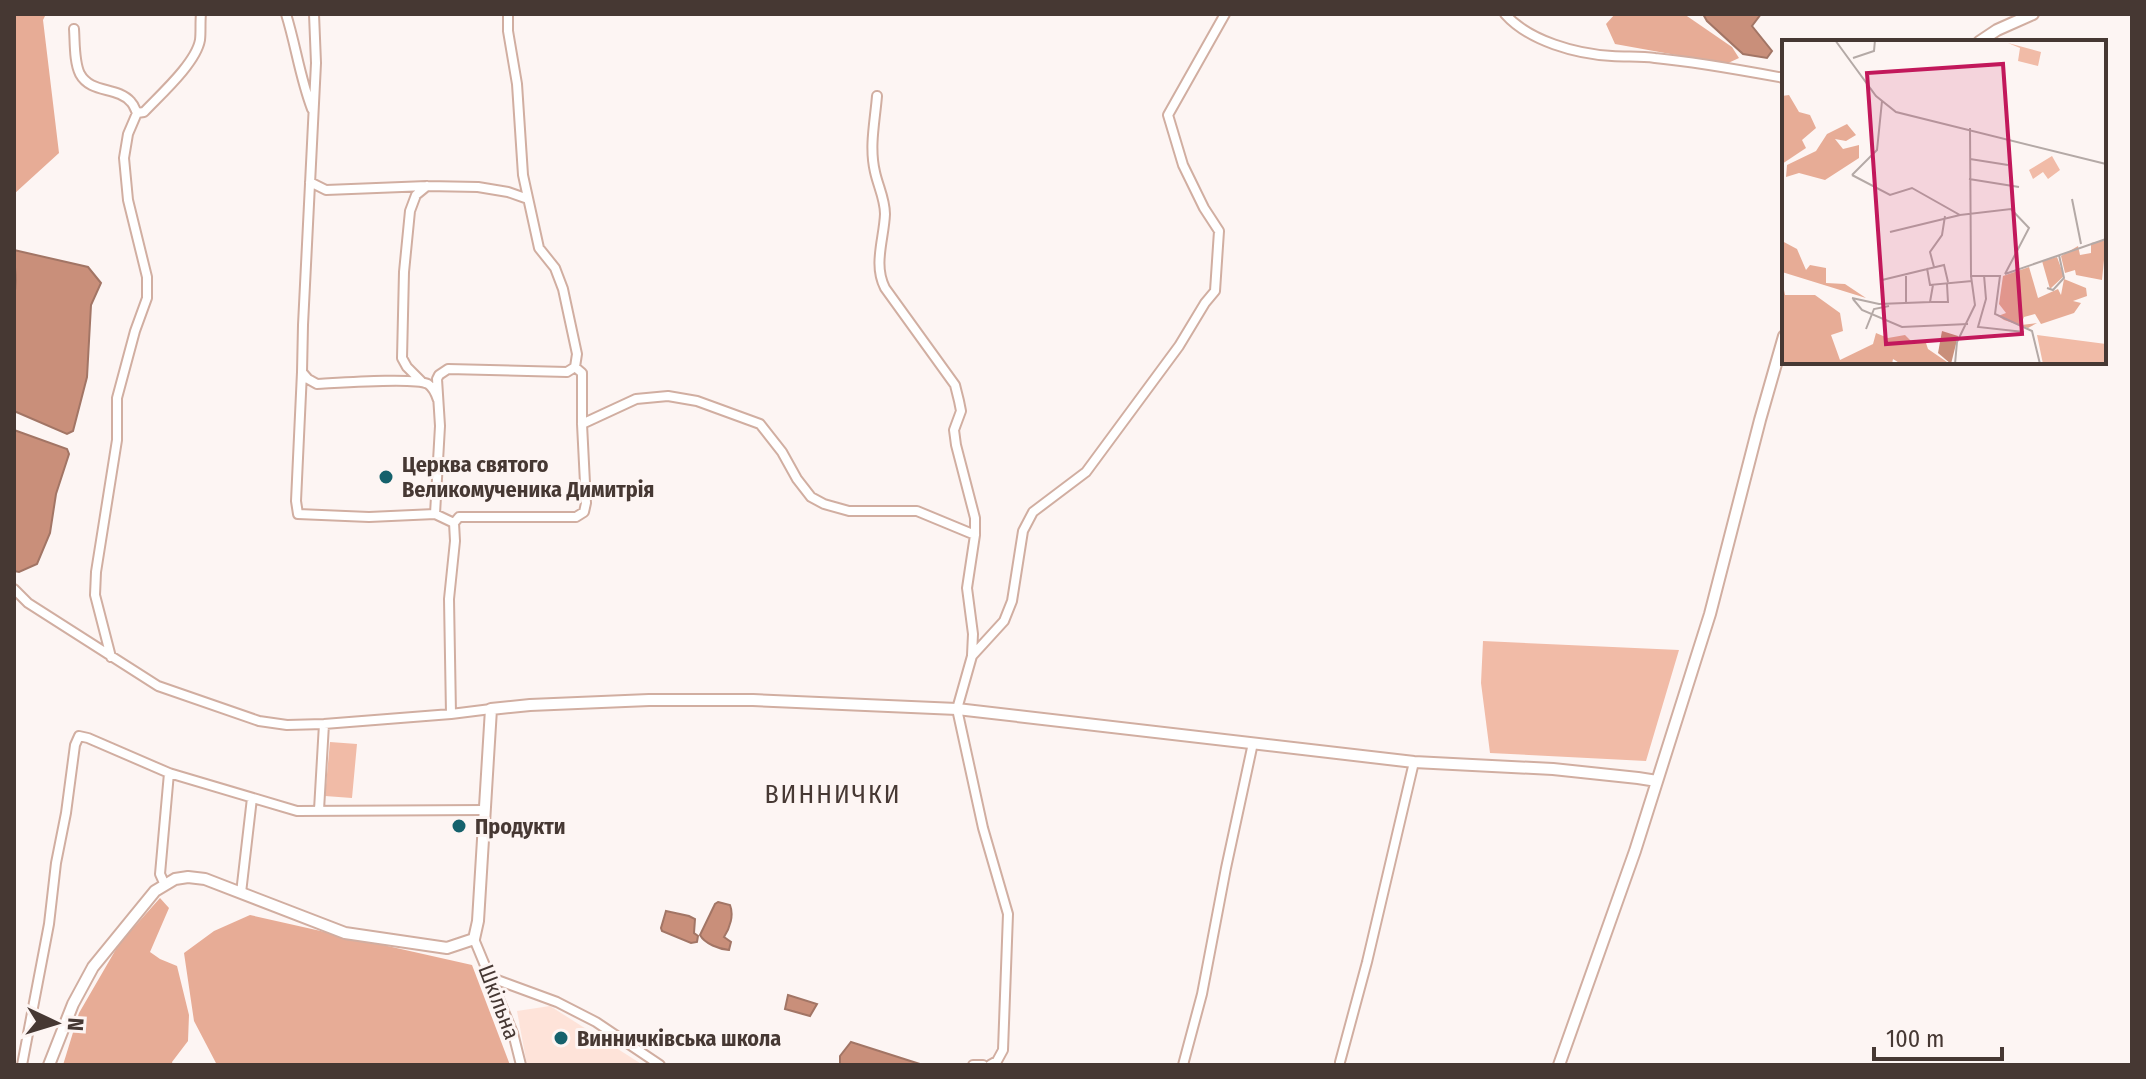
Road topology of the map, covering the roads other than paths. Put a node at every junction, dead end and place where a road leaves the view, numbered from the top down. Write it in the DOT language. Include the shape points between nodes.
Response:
graph roads {
  1 [pos="201,14"];
  2 [pos="286,14"];
  3 [pos="314,14"];
  4 [pos="508,14"];
  5 [pos="1225,14"];
  6 [pos="1505,14"];
  7 [pos="2033,14"];
  8 [pos="74,29"];
  9 [pos="1982,40"];
  10 [pos="1782,78"];
  11 [pos="877,96"];
  12 [pos="137,113"];
  13 [pos="314,114"];
  14 [pos="310,182"];
  15 [pos="427,186"];
  16 [pos="528,199"];
  17 [pos="1782,343"];
  18 [pos="575,367"];
  19 [pos="302,372"];
  20 [pos="421,382"];
  21 [pos="438,400"];
  22 [pos="582,424"];
  23 [pos="435,514"];
  24 [pos="454,523"];
  25 [pos="975,535"];
  26 [pos="14,589"];
  27 [pos="972,656"];
  28 [pos="111,657"];
  29 [pos="491,709"];
  30 [pos="957,709"];
  31 [pos="451,714"];
  32 [pos="324,724"];
  33 [pos="1253,743"];
  34 [pos="1414,762"];
  35 [pos="169,773"];
  36 [pos="1657,781"];
  37 [pos="252,798"];
  38 [pos="319,810"];
  39 [pos="485,810"];
  40 [pos="165,885"];
  41 [pos="241,893"];
  42 [pos="474,939"];
  43 [pos="489,977"];
  44 [pos="1340,1062"];
  45 [pos="22,1065"];
  46 [pos="49,1065"];
  47 [pos="521,1065"];
  48 [pos="660,1065"];
  49 [pos="973,1065"];
  50 [pos="983,1065"];
  51 [pos="990,1065"];
  52 [pos="1183,1065"];
  53 [pos="1559,1065"];
  1 -- 12 [label="street" via="200,43 189,62 144,112"];
  2 -- 13 [label="street"];
  3 -- 13 [label="street"];
  4 -- 16 [label="street"];
  5 -- 27 [label="street" via="1168,115 1183,165 1219,231 1215,291 1086,472 1033,512 1023,531 1004,621"];
  6 -- 10 [label="street" via="1565,48"];
  7 -- 9 [label="street"];
  8 -- 12 [label="street" via="85,82 130,101"];
  11 -- 25 [label="street" via="872,149 885,213 880,279 955,385 961,411 954,430"];
  12 -- 28 [label="street" via="124,158 147,298 117,398 117,440 96,572 95,595"];
  13 -- 14 [label="street"];
  14 -- 15 [label="street" via="326,190"];
  14 -- 19 [label="street"];
  15 -- 16 [label="street" via="478,187"];
  15 -- 20 [label="street" via="416,195 410,211 404,285 402,358"];
  16 -- 18 [label="street" via="539,248 563,289"];
  17 -- 36 [label="street" via="1710,614"];
  18 -- 21 [label="street" via="567,372 448,369 437,379"];
  18 -- 22 [label="street" via="582,373"];
  19 -- 20 [label="street" via="317,384"];
  19 -- 23 [label="street" via="298,514"];
  20 -- 21 [label="street"];
  21 -- 23 [label="street"];
  22 -- 24 [label="street" via="584,512 576,517 459,517"];
  22 -- 25 [label="street" via="636,399 668,396 697,401 760,424 811,497 824,504 849,511 917,511"];
  23 -- 24 [label="street"];
  24 -- 31 [label="street"];
  25 -- 27 [label="street" via="967,588"];
  26 -- 28 [label="street"];
  27 -- 30 [label="street"];
  28 -- 32 [label="street" via="158,686 259,721"];
  29 -- 30 [label="street" via="753,700"];
  29 -- 31 [label="street"];
  29 -- 39 [label="street"];
  30 -- 33 [label="street"];
  30 -- 51 [label="street" via="1008,914 1003,1050"];
  31 -- 32 [label="street"];
  32 -- 38 [label="street"];
  33 -- 34 [label="street"];
  33 -- 52 [label="street"];
  34 -- 36 [label="street"];
  34 -- 44 [label="street"];
  35 -- 37 [label="street"];
  35 -- 40 [label="street" via="160,874"];
  35 -- 45 [label="street" via="79,736"];
  36 -- 53 [label="street"];
  37 -- 38 [label="street" via="297,811"];
  37 -- 41 [label="street"];
  38 -- 39 [label="street"];
  39 -- 42 [label="street"];
  40 -- 41 [label="street" via="188,877"];
  40 -- 46 [label="street" via="93,967"];
  41 -- 42 [label="street" via="345,933 447,948"];
  42 -- 43 [label="street, Шкільна"];
  43 -- 47 [label="street, Шкільна"];
  43 -- 48 [label="street" via="596,1022"];
  49 -- 50 [label="street"];
}
